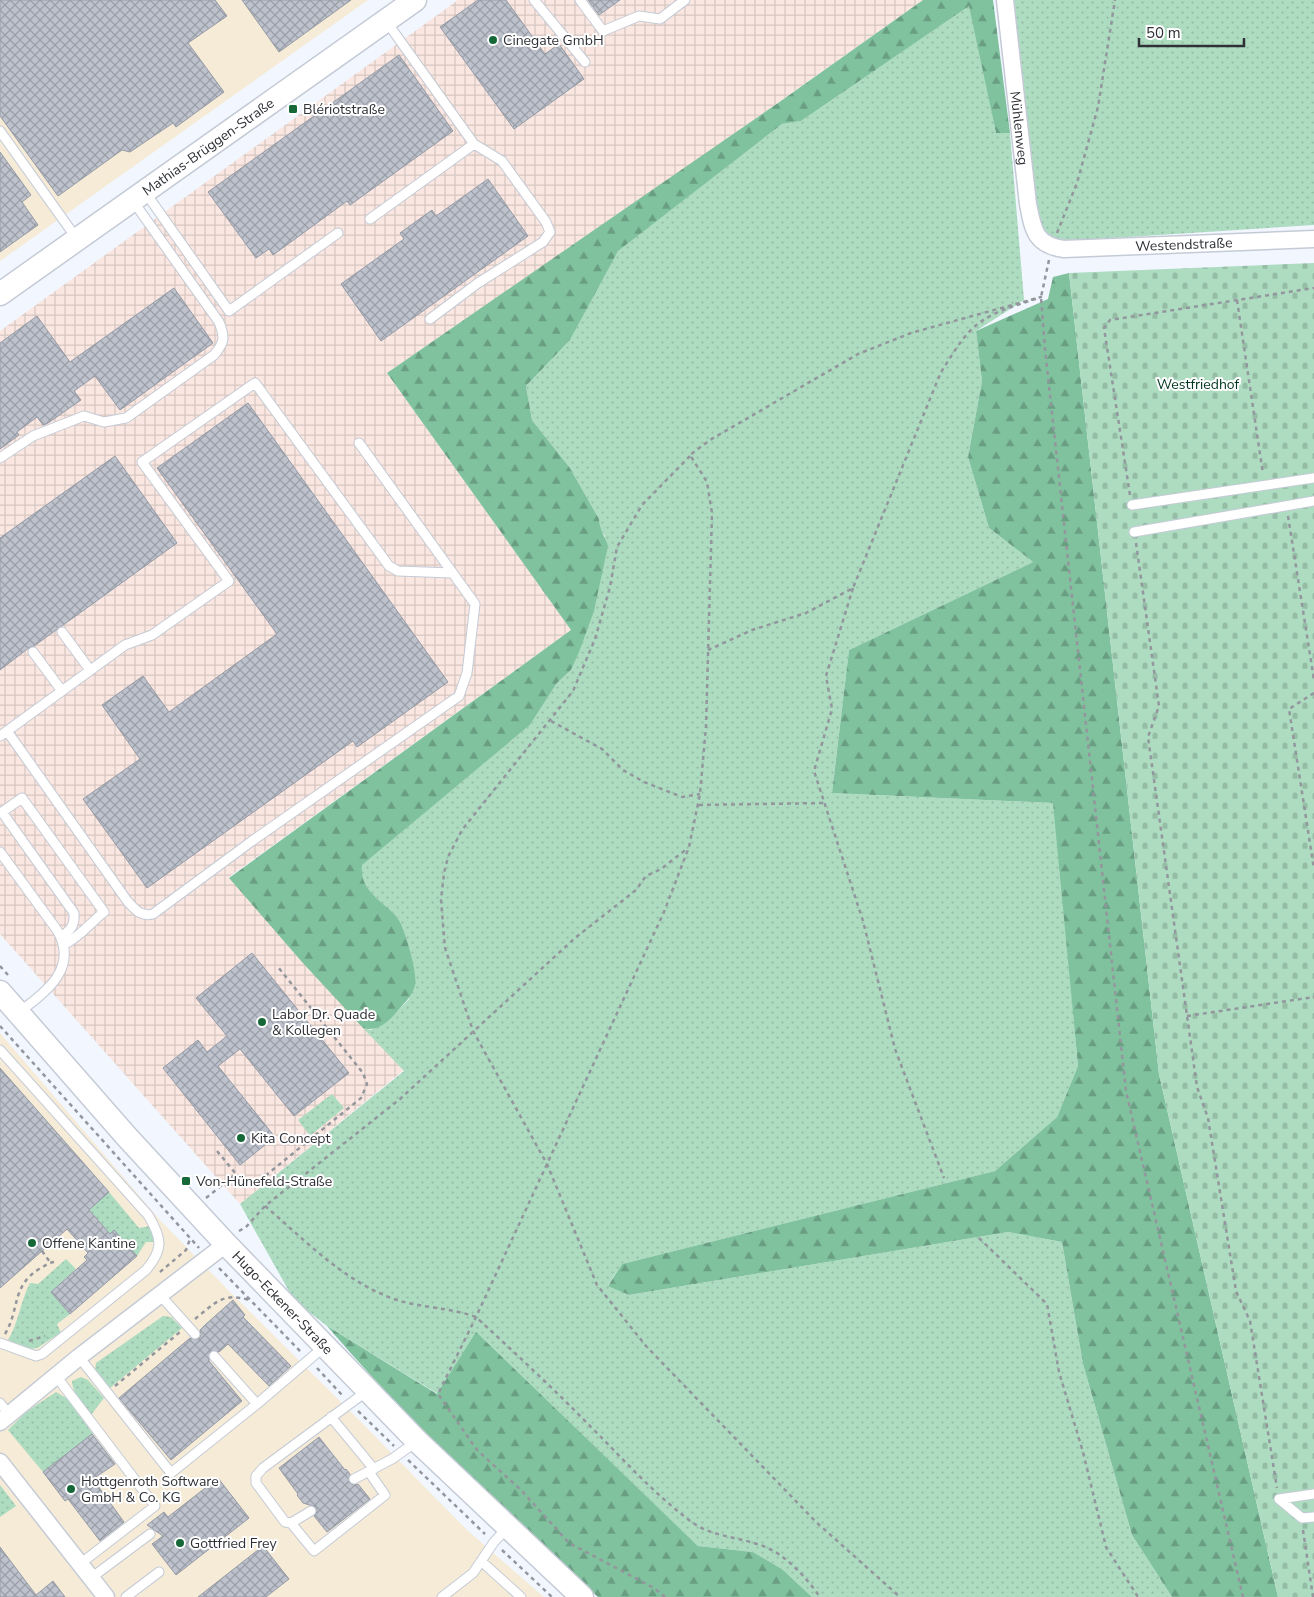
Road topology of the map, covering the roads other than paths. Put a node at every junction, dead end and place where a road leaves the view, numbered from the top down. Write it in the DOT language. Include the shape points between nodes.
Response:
graph roads {
  1 [pos="415,0"];
  2 [pos="534,0"];
  3 [pos="580,0"];
  4 [pos="685,0"];
  5 [pos="1005,0"];
  6 [pos="386,21"];
  7 [pos="585,62"];
  8 [pos="0,131"];
  9 [pos="474,144"];
  10 [pos="139,197"];
  11 [pos="370,219"];
  12 [pos="338,233"];
  13 [pos="77,239"];
  14 [pos="1314,239"];
  15 [pos="1052,247"];
  16 [pos="0,294"];
  17 [pos="430,319"];
  18 [pos="360,443"];
  19 [pos="0,458"];
  20 [pos="1314,478"];
  21 [pos="1314,501"];
  22 [pos="1132,505"];
  23 [pos="1134,532"];
  24 [pos="452,573"];
  25 [pos="62,632"];
  26 [pos="33,652"];
  27 [pos="90,670"];
  28 [pos="62,691"];
  29 [pos="3,734"];
  30 [pos="0,852"];
  31 [pos="63,941"];
  32 [pos="0,992"];
  33 [pos="18,1013"];
  34 [pos="0,1050"];
  35 [pos="229,1238"];
  36 [pos="160,1295"];
  37 [pos="195,1334"];
  38 [pos="3,1344"];
  39 [pos="325,1346"];
  40 [pos="214,1356"];
  41 [pos="79,1357"];
  42 [pos="56,1376"];
  43 [pos="367,1391"];
  44 [pos="257,1404"];
  45 [pos="3,1413"];
  46 [pos="331,1417"];
  47 [pos="416,1442"];
  48 [pos="0,1462"];
  49 [pos="371,1470"];
  50 [pos="354,1479"];
  51 [pos="1314,1494"];
  52 [pos="311,1511"];
  53 [pos="1314,1517"];
  54 [pos="292,1523"];
  55 [pos="507,1528"];
  56 [pos="150,1534"];
  57 [pos="481,1561"];
  58 [pos="80,1564"];
  59 [pos="159,1572"];
  60 [pos="91,1578"];
  61 [pos="106,1597"];
  62 [pos="126,1597"];
  63 [pos="442,1597"];
  64 [pos="521,1597"];
  65 [pos="582,1597"];
  1 -- 6 [label="main road, Mathias-Brüggen-Straße"];
  2 -- 7 [label="lane"];
  3 -- 4 [label="lane" via="603,31 639,16 660,19"];
  5 -- 15 [label="street, Mühlenweg" via="1032,228 1041,241"];
  6 -- 9 [label="lane"];
  6 -- 10 [label="main road, Mathias-Brüggen-Straße"];
  8 -- 13 [label="lane"];
  9 -- 11 [label="lane"];
  9 -- 17 [label="lane" via="502,162 550,232 543,242 478,283"];
  10 -- 12 [label="lane" via="229,311"];
  10 -- 13 [label="main road, Mathias-Brüggen-Straße"];
  10 -- 19 [label="lane" via="219,322 225,336 222,345 214,355 126,418 104,422 84,416 33,436"];
  13 -- 16 [label="main road, Mathias-Brüggen-Straße"];
  14 -- 15 [label="street, Westendstraße"];
  18 -- 24 [label="lane"];
  20 -- 22 [label="lane"];
  21 -- 23 [label="lane"];
  24 -- 27 [label="lane" via="398,571 389,566 255,383 142,462 229,581 152,635 125,644"];
  24 -- 29 [label="lane" via="475,604 467,673 459,696 153,914 146,916 137,912 128,902"];
  25 -- 27 [label="lane"];
  26 -- 28 [label="lane"];
  27 -- 28 [label="lane"];
  28 -- 29 [label="lane"];
  30 -- 31 [label="lane"];
  31 -- 31 [label="lane" via="84,931 104,912 22,798 2,812 74,913 75,922"];
  31 -- 33 [label="lane" via="65,960 56,978"];
  32 -- 33 [label="main road, Hugo-Eckener-Straße"];
  33 -- 35 [label="main road, Hugo-Eckener-Straße" via="127,1137"];
  34 -- 38 [label="lane" via="148,1216 158,1231 160,1247 146,1270 42,1354 36,1356"];
  35 -- 36 [label="street"];
  35 -- 39 [label="main road, Hugo-Eckener-Straße"];
  36 -- 37 [label="lane"];
  36 -- 41 [label="street"];
  39 -- 43 [label="main road, Hugo-Eckener-Straße"];
  39 -- 44 [label="lane"];
  40 -- 44 [label="lane"];
  41 -- 42 [label="street"];
  41 -- 44 [label="lane" via="171,1473"];
  42 -- 45 [label="street"];
  42 -- 58 [label="lane" via="155,1506"];
  43 -- 46 [label="lane"];
  43 -- 47 [label="main road, Hugo-Eckener-Straße"];
  46 -- 49 [label="lane"];
  46 -- 54 [label="lane" via="256,1476 256,1483 285,1522"];
  47 -- 49 [label="lane"];
  47 -- 55 [label="main road, Hugo-Eckener-Straße"];
  48 -- 58 [label="street"];
  49 -- 50 [label="lane"];
  49 -- 54 [label="lane" via="385,1495 314,1551"];
  51 -- 53 [label="lane" via="1278,1499 1302,1518"];
  52 -- 54 [label="lane"];
  55 -- 57 [label="lane"];
  55 -- 65 [label="main road, Hugo-Eckener-Straße"];
  56 -- 60 [label="lane"];
  57 -- 63 [label="lane" via="473,1572"];
  57 -- 64 [label="lane"];
  58 -- 60 [label="street"];
  59 -- 62 [label="lane"];
  60 -- 61 [label="street"];
}
